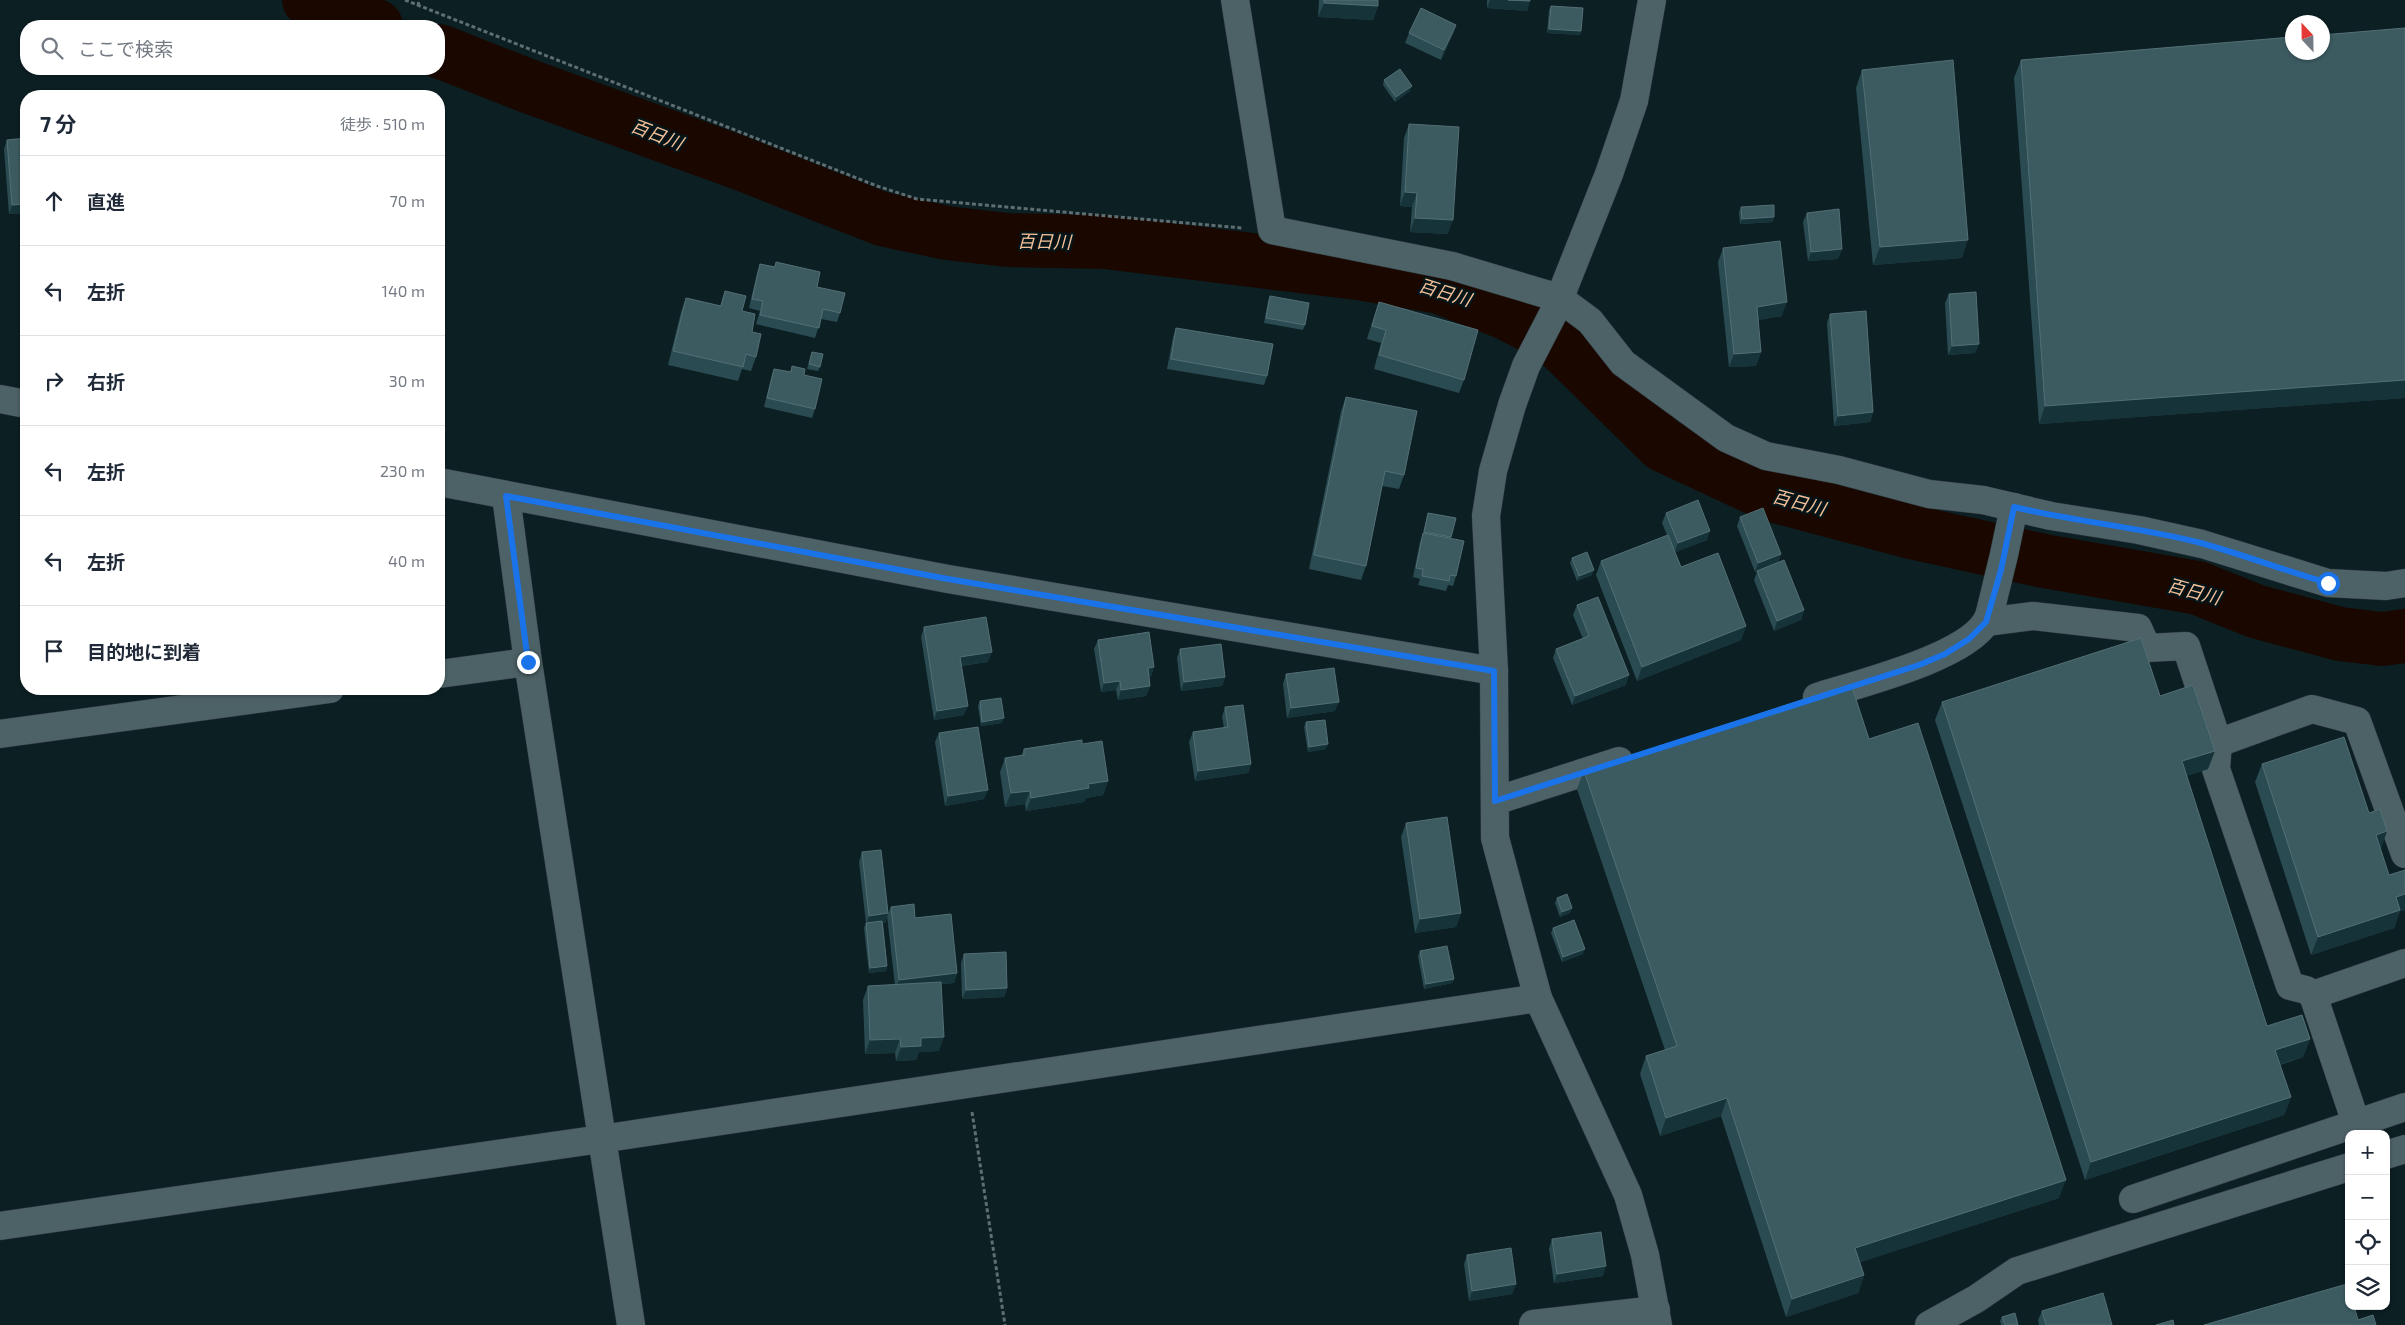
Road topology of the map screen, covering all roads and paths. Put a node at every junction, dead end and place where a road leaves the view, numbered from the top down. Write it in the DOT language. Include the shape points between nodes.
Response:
graph roads {
  1 [pos="405,0"];
  2 [pos="419,0"];
  3 [pos="1236,0"];
  4 [pos="1652,0"];
  5 [pos="418,6"];
  6 [pos="1272,230"];
  7 [pos="1557,304"];
  8 [pos="0,400"];
  9 [pos="20,403"];
  10 [pos="445,483"];
  11 [pos="506,496"];
  12 [pos="2014,507"];
  13 [pos="2405,583"];
  14 [pos="1986,622"];
  15 [pos="528,662"];
  16 [pos="1494,671"];
  17 [pos="445,673"];
  18 [pos="286,695"];
  19 [pos="1797,704"];
  20 [pos="0,734"];
  21 [pos="2218,743"];
  22 [pos="1647,752"];
  23 [pos="1495,801"];
  24 [pos="2405,854"];
  25 [pos="2405,963"];
  26 [pos="2313,995"];
  27 [pos="1538,998"];
  28 [pos="968,1084"];
  29 [pos="2405,1107"];
  30 [pos="2356,1124"];
  31 [pos="601,1139"];
  32 [pos="2405,1150"];
  33 [pos="2390,1154"];
  34 [pos="2345,1168"];
  35 [pos="2133,1199"];
  36 [pos="0,1226"];
  37 [pos="1657,1318"];
  38 [pos="1533,1324"];
  39 [pos="631,1325"];
  40 [pos="1005,1325"];
  41 [pos="1929,1325"];
  1 -- 5 [label="path"];
  2 -- 5 [label="path"];
  3 -- 6 [label="street"];
  4 -- 7 [label="street" via="1634,101 1609,174"];
  5 -- 6 [label="path" via="877,186 918,199"];
  6 -- 7 [label="street" via="1452,266"];
  7 -- 12 [label="street" via="1590,321 1623,363 1734,442 1766,456 1838,470 1929,494"];
  7 -- 16 [label="street" via="1526,366 1493,471 1486,516"];
  8 -- 9 [label="street"];
  10 -- 11 [label="street"];
  11 -- 15 [label="street"];
  11 -- 16 [label="street" via="948,579"];
  12 -- 13 [label="street" via="2202,544 2328,583 2386,586"];
  12 -- 14 [label="street"];
  14 -- 19 [label="street" via="1969,639 1945,654"];
  14 -- 21 [label="street" via="2032,616 2138,628 2147,648 2186,646"];
  15 -- 17 [label="street"];
  15 -- 31 [label="street"];
  16 -- 23 [label="street"];
  18 -- 20 [label="street"];
  21 -- 24 [label="street" via="2312,709 2357,722"];
  21 -- 26 [label="street" via="2216,769 2290,986"];
  22 -- 23 [label="street"];
  23 -- 27 [label="street" via="1495,838"];
  25 -- 26 [label="street"];
  26 -- 30 [label="street"];
  27 -- 28 [label="street"];
  27 -- 37 [label="street" via="1628,1195 1645,1255"];
  28 -- 31 [label="street"];
  28 -- 40 [label="path"];
  29 -- 30 [label="street"];
  30 -- 35 [label="street"];
  31 -- 36 [label="street"];
  31 -- 39 [label="street"];
  32 -- 33 [label="street"];
  34 -- 41 [label="street" via="2017,1271"];
  37 -- 38 [label="street"];
}
